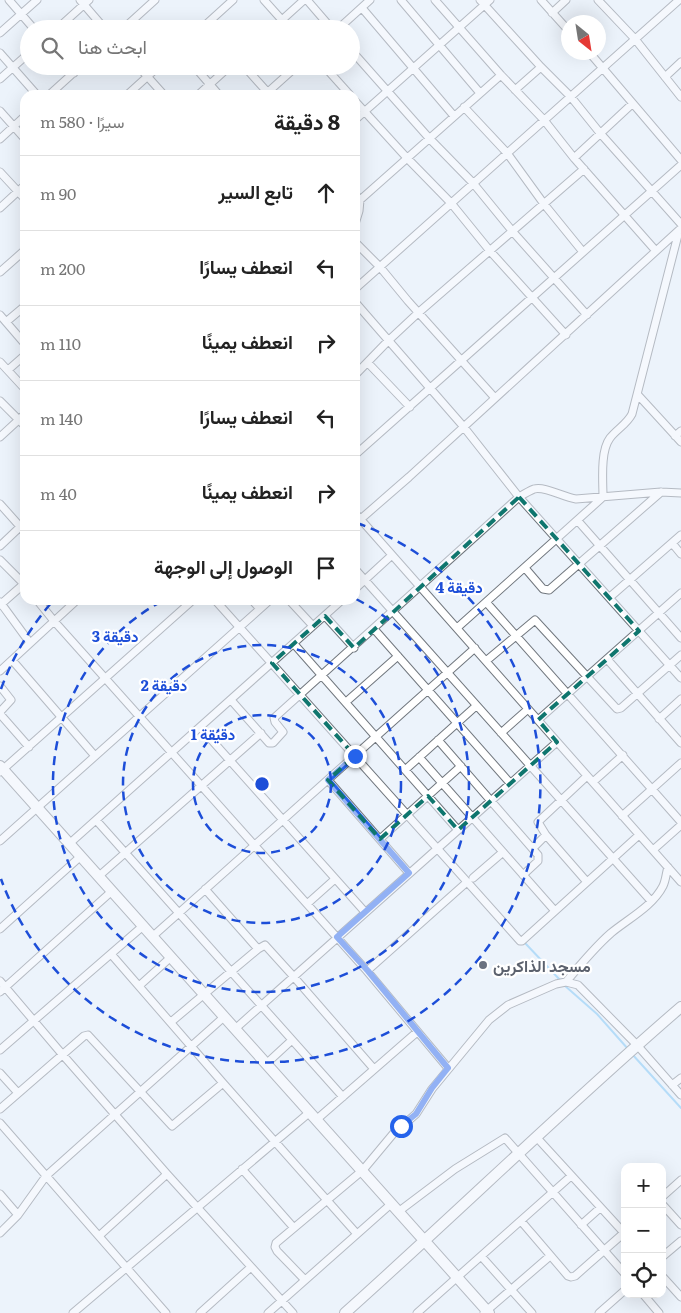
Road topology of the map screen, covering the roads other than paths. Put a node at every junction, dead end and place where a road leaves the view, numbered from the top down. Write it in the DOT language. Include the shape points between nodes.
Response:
graph roads {
  1 [pos="9,0"];
  2 [pos="37,0"];
  3 [pos="155,0"];
  4 [pos="233,0"];
  5 [pos="264,0"];
  6 [pos="306,0"];
  7 [pos="370,0"];
  8 [pos="401,0"];
  9 [pos="435,0"];
  10 [pos="540,0"];
  11 [pos="566,0"];
  12 [pos="598,0"];
  13 [pos="680,1"];
  14 [pos="85,2"];
  15 [pos="485,2"];
  16 [pos="362,8"];
  17 [pos="552,12"];
  18 [pos="21,15"];
  19 [pos="26,20"];
  20 [pos="66,20"];
  21 [pos="98,20"];
  22 [pos="133,20"];
  23 [pos="211,20"];
  24 [pos="282,20"];
  25 [pos="324,20"];
  26 [pos="348,20"];
  27 [pos="561,22"];
  28 [pos="459,28"];
  29 [pos="0,34"];
  30 [pos="635,39"];
  31 [pos="439,46"];
  32 [pos="0,53"];
  33 [pos="360,60"];
  34 [pos="596,60"];
  35 [pos="20,61"];
  36 [pos="681,62"];
  37 [pos="541,67"];
  38 [pos="12,68"];
  39 [pos="603,68"];
  40 [pos="413,69"];
  41 [pos="72,75"];
  42 [pos="202,75"];
  43 [pos="221,75"];
  44 [pos="252,75"];
  45 [pos="288,75"];
  46 [pos="332,75"];
  47 [pos="501,75"];
  48 [pos="148,77"];
  49 [pos="665,77"];
  50 [pos="0,79"];
  51 [pos="210,85"];
  52 [pos="32,90"];
  53 [pos="55,90"];
  54 [pos="133,90"];
  55 [pos="160,90"];
  56 [pos="204,90"];
  57 [pos="214,90"];
  58 [pos="265,90"];
  59 [pos="273,90"];
  60 [pos="346,90"];
  61 [pos="515,90"];
  62 [pos="388,91"];
  63 [pos="480,93"];
  64 [pos="570,96"];
  65 [pos="681,96"];
  66 [pos="632,104"];
  67 [pos="360,106"];
  68 [pos="464,107"];
  69 [pos="0,111"];
  70 [pos="365,112"];
  71 [pos="360,116"];
  72 [pos="454,116"];
  73 [pos="544,120"];
  74 [pos="20,121"];
  75 [pos="14,126"];
  76 [pos="20,133"];
  77 [pos="600,133"];
  78 [pos="0,138"];
  79 [pos="430,138"];
  80 [pos="507,153"];
  81 [pos="407,158"];
  82 [pos="574,158"];
  83 [pos="681,160"];
  84 [pos="681,165"];
  85 [pos="584,169"];
  86 [pos="0,172"];
  87 [pos="474,183"];
  88 [pos="18,191"];
  89 [pos="652,191"];
  90 [pos="360,195"];
  91 [pos="451,203"];
  92 [pos="544,204"];
  93 [pos="0,208"];
  94 [pos="625,215"];
  95 [pos="680,228"];
  96 [pos="513,232"];
  97 [pos="360,247"];
  98 [pos="490,251"];
  99 [pos="656,251"];
  100 [pos="584,252"];
  101 [pos="20,254"];
  102 [pos="380,267"];
  103 [pos="0,272"];
  104 [pos="554,278"];
  105 [pos="360,285"];
  106 [pos="532,298"];
  107 [pos="360,308"];
  108 [pos="20,310"];
  109 [pos="418,312"];
  110 [pos="0,315"];
  111 [pos="587,315"];
  112 [pos="6,322"];
  113 [pos="566,335"];
  114 [pos="20,338"];
  115 [pos="388,341"];
  116 [pos="20,359"];
  117 [pos="462,360"];
  118 [pos="0,362"];
  119 [pos="368,363"];
  120 [pos="8,370"];
  121 [pos="360,370"];
  122 [pos="20,383"];
  123 [pos="430,389"];
  124 [pos="638,395"];
  125 [pos="495,398"];
  126 [pos="0,401"];
  127 [pos="410,407"];
  128 [pos="19,419"];
  129 [pos="463,426"];
  130 [pos="678,433"];
  131 [pos="0,436"];
  132 [pos="681,442"];
  133 [pos="360,451"];
  134 [pos="662,492"];
  135 [pos="681,493"];
  136 [pos="519,497"];
  137 [pos="603,498"];
  138 [pos="0,504"];
  139 [pos="360,520"];
  140 [pos="578,521"];
  141 [pos="360,524"];
  142 [pos="20,527"];
  143 [pos="20,532"];
  144 [pos="681,535"];
  145 [pos="557,540"];
  146 [pos="672,543"];
  147 [pos="0,546"];
  148 [pos="599,546"];
  149 [pos="681,554"];
  150 [pos="392,555"];
  151 [pos="0,560"];
  152 [pos="579,564"];
  153 [pos="525,568"];
  154 [pos="360,574"];
  155 [pos="20,579"];
  156 [pos="365,580"];
  157 [pos="630,580"];
  158 [pos="360,584"];
  159 [pos="421,587"];
  160 [pos="20,588"];
  161 [pos="681,593"];
  162 [pos="610,597"];
  163 [pos="486,602"];
  164 [pos="1,604"];
  165 [pos="41,605"];
  166 [pos="72,605"];
  167 [pos="187,605"];
  168 [pos="220,605"];
  169 [pos="256,605"];
  170 [pos="264,605"];
  171 [pos="294,605"];
  172 [pos="337,605"];
  173 [pos="260,609"];
  174 [pos="393,612"];
  175 [pos="659,613"];
  176 [pos="325,616"];
  177 [pos="54,621"];
  178 [pos="313,626"];
  179 [pos="240,627"];
  180 [pos="457,628"];
  181 [pos="374,629"];
  182 [pos="639,631"];
  183 [pos="516,635"];
  184 [pos="681,638"];
  185 [pos="30,643"];
  186 [pos="294,644"];
  187 [pos="354,648"];
  188 [pos="475,648"];
  189 [pos="681,655"];
  190 [pos="398,656"];
  191 [pos="607,659"];
  192 [pos="12,660"];
  193 [pos="486,661"];
  194 [pos="272,663"];
  195 [pos="669,665"];
  196 [pos="0,671"];
  197 [pos="447,673"];
  198 [pos="323,676"];
  199 [pos="588,676"];
  200 [pos="105,678"];
  201 [pos="681,678"];
  202 [pos="0,686"];
  203 [pos="428,690"];
  204 [pos="637,694"];
  205 [pos="300,695"];
  206 [pos="567,695"];
  207 [pos="681,699"];
  208 [pos="231,700"];
  209 [pos="346,702"];
  210 [pos="476,706"];
  211 [pos="528,709"];
  212 [pos="0,713"];
  213 [pos="139,717"];
  214 [pos="61,718"];
  215 [pos="659,718"];
  216 [pos="538,720"];
  217 [pos="457,723"];
  218 [pos="200,727"];
  219 [pos="261,733"];
  220 [pos="501,733"];
  221 [pos="376,737"];
  222 [pos="438,740"];
  223 [pos="557,742"];
  224 [pos="681,743"];
  225 [pos="29,747"];
  226 [pos="172,753"];
  227 [pos="623,755"];
  228 [pos="95,756"];
  229 [pos="355,756"];
  230 [pos="419,757"];
  231 [pos="230,760"];
  232 [pos="681,763"];
  233 [pos="461,766"];
  234 [pos="530,766"];
  235 [pos="1,769"];
  236 [pos="405,770"];
  237 [pos="590,779"];
  238 [pos="328,780"];
  239 [pos="442,783"];
  240 [pos="510,783"];
  241 [pos="202,786"];
  242 [pos="652,789"];
  243 [pos="428,796"];
  244 [pos="491,800"];
  245 [pos="561,800"];
  246 [pos="38,808"];
  247 [pos="407,814"];
  248 [pos="622,816"];
  249 [pos="472,818"];
  250 [pos="96,820"];
  251 [pos="282,820"];
  252 [pos="681,824"];
  253 [pos="458,830"];
  254 [pos="546,835"];
  255 [pos="639,835"];
  256 [pos="380,839"];
  257 [pos="0,841"];
  258 [pos="70,844"];
  259 [pos="254,845"];
  260 [pos="437,848"];
  261 [pos="533,848"];
  262 [pos="653,850"];
  263 [pos="126,852"];
  264 [pos="503,852"];
  265 [pos="81,856"];
  266 [pos="614,858"];
  267 [pos="668,867"];
  268 [pos="409,873"];
  269 [pos="523,875"];
  270 [pos="99,876"];
  271 [pos="336,879"];
  272 [pos="470,880"];
  273 [pos="587,882"];
  274 [pos="681,882"];
  275 [pos="205,890"];
  276 [pos="112,891"];
  277 [pos="650,901"];
  278 [pos="307,904"];
  279 [pos="555,911"];
  280 [pos="179,912"];
  281 [pos="365,912"];
  282 [pos="142,926"];
  283 [pos="0,929"];
  284 [pos="152,937"];
  285 [pos="337,937"];
  286 [pos="258,949"];
  287 [pos="111,954"];
  288 [pos="171,957"];
  289 [pos="231,971"];
  290 [pos="368,971"];
  291 [pos="294,977"];
  292 [pos="0,981"];
  293 [pos="566,982"];
  294 [pos="139,986"];
  295 [pos="3,990"];
  296 [pos="204,994"];
  297 [pos="262,1006"];
  298 [pos="681,1007"];
  299 [pos="224,1017"];
  300 [pos="33,1021"];
  301 [pos="171,1022"];
  302 [pos="235,1029"];
  303 [pos="417,1032"];
  304 [pos="292,1040"];
  305 [pos="637,1045"];
  306 [pos="191,1046"];
  307 [pos="0,1050"];
  308 [pos="62,1054"];
  309 [pos="266,1064"];
  310 [pos="448,1068"];
  311 [pos="374,1070"];
  312 [pos="0,1073"];
  313 [pos="681,1078"];
  314 [pos="223,1083"];
  315 [pos="672,1085"];
  316 [pos="140,1091"];
  317 [pos="18,1093"];
  318 [pos="681,1095"];
  319 [pos="343,1097"];
  320 [pos="0,1109"];
  321 [pos="114,1114"];
  322 [pos="313,1116"];
  323 [pos="0,1123"];
  324 [pos="533,1139"];
  325 [pos="275,1142"];
  326 [pos="519,1153"];
  327 [pos="242,1169"];
  328 [pos="363,1170"];
  329 [pos="167,1174"];
  330 [pos="46,1176"];
  331 [pos="571,1176"];
  332 [pos="681,1180"];
  333 [pos="553,1193"];
  334 [pos="666,1193"];
  335 [pos="0,1194"];
  336 [pos="327,1199"];
  337 [pos="391,1204"];
  338 [pos="197,1208"];
  339 [pos="600,1208"];
  340 [pos="665,1208"];
  341 [pos="398,1212"];
  342 [pos="18,1215"];
  343 [pos="521,1221"];
  344 [pos="581,1225"];
  345 [pos="681,1226"];
  346 [pos="294,1228"];
  347 [pos="621,1230"];
  348 [pos="0,1233"];
  349 [pos="357,1234"];
  350 [pos="99,1236"];
  351 [pos="621,1236"];
  352 [pos="681,1241"];
  353 [pos="425,1242"];
  354 [pos="604,1251"];
  355 [pos="666,1254"];
  356 [pos="481,1256"];
  357 [pos="550,1256"];
  358 [pos="251,1267"];
  359 [pos="127,1269"];
  360 [pos="621,1270"];
  361 [pos="457,1278"];
  362 [pos="305,1280"];
  363 [pos="666,1280"];
  364 [pos="511,1289"];
  365 [pos="621,1294"];
  366 [pos="681,1297"];
  367 [pos="646,1298"];
  368 [pos="282,1300"];
  369 [pos="83,1305"];
  370 [pos="422,1311"];
  371 [pos="486,1312"];
  372 [pos="73,1313"];
  373 [pos="89,1313"];
  374 [pos="166,1313"];
  375 [pos="200,1313"];
  376 [pos="268,1313"];
  377 [pos="293,1313"];
  378 [pos="345,1313"];
  379 [pos="532,1313"];
  380 [pos="599,1313"];
  381 [pos="659,1313"];
  1 -- 18 [label="street"];
  2 -- 18 [label="street"];
  3 -- 22 [label="street"];
  4 -- 23 [label="street"];
  5 -- 24 [label="street"];
  6 -- 24 [label="street"];
  6 -- 25 [label="street"];
  7 -- 16 [label="street"];
  8 -- 31 [label="street"];
  9 -- 28 [label="street"];
  10 -- 17 [label="street"];
  11 -- 17 [label="street"];
  12 -- 30 [label="street"];
  13 -- 30 [label="street"];
  14 -- 20 [label="street"];
  14 -- 21 [label="street"];
  15 -- 28 [label="street"];
  15 -- 37 [label="street"];
  16 -- 26 [label="street"];
  16 -- 40 [label="street"];
  17 -- 27 [label="street"];
  18 -- 19 [label="street"];
  18 -- 29 [label="street"];
  28 -- 31 [label="street"];
  28 -- 47 [label="street"];
  30 -- 39 [label="street"];
  30 -- 49 [label="street"];
  31 -- 40 [label="street"];
  31 -- 63 [label="street"];
  32 -- 38 [label="street"];
  33 -- 62 [label="street"];
  34 -- 39 [label="street"];
  35 -- 38 [label="street"];
  36 -- 49 [label="street"];
  37 -- 61 [label="street"];
  37 -- 64 [label="street"];
  38 -- 50 [label="street"];
  38 -- 52 [label="street"];
  39 -- 64 [label="street"];
  39 -- 66 [label="street"];
  40 -- 62 [label="street"];
  40 -- 72 [label="street"];
  41 -- 53 [label="street"];
  42 -- 51 [label="street"];
  43 -- 51 [label="street"];
  44 -- 58 [label="street"];
  45 -- 59 [label="street"];
  46 -- 60 [label="street"];
  47 -- 61 [label="street"];
  47 -- 63 [label="street"];
  48 -- 54 [label="street"];
  48 -- 55 [label="street"];
  49 -- 65 [label="street"];
  51 -- 56 [label="street"];
  51 -- 57 [label="street"];
  61 -- 73 [label="street"];
  62 -- 70 [label="street"];
  62 -- 79 [label="street"];
  63 -- 68 [label="street"];
  64 -- 73 [label="street"];
  64 -- 77 [label="street"];
  66 -- 77 [label="street"];
  66 -- 83 [label="street"];
  67 -- 70 [label="street"];
  68 -- 72 [label="street"];
  68 -- 80 [label="street"];
  69 -- 75 [label="street"];
  70 -- 71 [label="street"];
  70 -- 81 [label="street"];
  72 -- 79 [label="street"];
  73 -- 80 [label="street"];
  73 -- 82 [label="street"];
  74 -- 75 [label="street"];
  75 -- 76 [label="street"];
  75 -- 78 [label="street"];
  77 -- 82 [label="street"];
  77 -- 89 [label="street"];
  79 -- 81 [label="street"];
  79 -- 87 [label="street"];
  80 -- 87 [label="street"];
  80 -- 92 [label="street"];
  81 -- 90 [label="street"];
  81 -- 91 [label="street"];
  82 -- 85 [label="street"];
  84 -- 89 [label="street"];
  85 -- 92 [label="street"];
  85 -- 94 [label="street"];
  86 -- 88 [label="street"];
  87 -- 91 [label="street"];
  87 -- 96 [label="street"];
  88 -- 93 [label="street"];
  89 -- 94 [label="street"];
  89 -- 95 [label="street"];
  91 -- 98 [label="street"];
  91 -- 102 [label="street"];
  92 -- 96 [label="street"];
  92 -- 100 [label="street"];
  94 -- 99 [label="street"];
  94 -- 100 [label="street"];
  95 -- 99 [label="street"];
  95 -- 124 [label="street"];
  96 -- 98 [label="street"];
  96 -- 104 [label="street"];
  97 -- 102 [label="street"];
  98 -- 106 [label="street"];
  98 -- 109 [label="street"];
  99 -- 111 [label="street"];
  100 -- 104 [label="street"];
  101 -- 103 [label="street"];
  102 -- 105 [label="street"];
  102 -- 109 [label="street"];
  104 -- 106 [label="street"];
  104 -- 111 [label="street"];
  106 -- 113 [label="street"];
  106 -- 117 [label="street"];
  107 -- 115 [label="street"];
  108 -- 112 [label="street"];
  109 -- 115 [label="street"];
  109 -- 117 [label="street"];
  110 -- 112 [label="street"];
  111 -- 113 [label="street"];
  112 -- 114 [label="street"];
  113 -- 125 [label="street"];
  115 -- 119 [label="street"];
  115 -- 123 [label="street"];
  116 -- 120 [label="street"];
  117 -- 123 [label="street"];
  117 -- 125 [label="street"];
  118 -- 120 [label="street"];
  119 -- 121 [label="street"];
  119 -- 127 [label="street"];
  120 -- 122 [label="street"];
  123 -- 127 [label="street"];
  123 -- 129 [label="street"];
  124 -- 130 [label="street"];
  124 -- 137 [label="street" via="630,417 607,442"];
  125 -- 129 [label="street"];
  126 -- 128 [label="street"];
  127 -- 133 [label="street"];
  128 -- 131 [label="street"];
  129 -- 136 [label="street"];
  129 -- 139 [label="street"];
  130 -- 132 [label="street"];
  134 -- 135 [label="street"];
  134 -- 137 [label="street"];
  134 -- 148 [label="street"];
  136 -- 137 [label="street" via="536,489 546,489 563,497"];
  136 -- 145 [label="street"];
  136 -- 159 [label="street"];
  137 -- 140 [label="street"];
  138 -- 142 [label="street"];
  140 -- 145 [label="street"];
  140 -- 148 [label="street"];
  141 -- 150 [label="street"];
  143 -- 147 [label="street"];
  144 -- 146 [label="street"];
  145 -- 152 [label="street"];
  145 -- 153 [label="street"];
  146 -- 149 [label="street"];
  146 -- 157 [label="street"];
  148 -- 152 [label="street"];
  148 -- 157 [label="street"];
  150 -- 156 [label="street"];
  150 -- 159 [label="street"];
  151 -- 155 [label="street"];
  152 -- 153 [label="street" via="550,590 543,590"];
  152 -- 162 [label="street"];
  153 -- 163 [label="street"];
  154 -- 156 [label="street"];
  156 -- 158 [label="street"];
  156 -- 174 [label="street"];
  157 -- 162 [label="street"];
  157 -- 175 [label="street"];
  159 -- 174 [label="street"];
  159 -- 180 [label="street"];
  160 -- 164 [label="street"];
  161 -- 175 [label="street"];
  162 -- 182 [label="street"];
  163 -- 180 [label="street"];
  163 -- 183 [label="street"];
  164 -- 185 [label="street"];
  165 -- 177 [label="street"];
  166 -- 177 [label="street"];
  167 -- 200 [label="street"];
  168 -- 179 [label="street"];
  169 -- 173 [label="street"];
  170 -- 173 [label="street"];
  171 -- 178 [label="street"];
  172 -- 176 [label="street"];
  173 -- 179 [label="street"];
  174 -- 181 [label="street"];
  174 -- 197 [label="street"];
  175 -- 182 [label="street"];
  175 -- 184 [label="street"];
  176 -- 178 [label="street"];
  176 -- 187 [label="street"];
  177 -- 185 [label="street"];
  177 -- 200 [label="street"];
  178 -- 186 [label="street"];
  179 -- 194 [label="street"];
  179 -- 213 [label="street"];
  180 -- 188 [label="street"];
  181 -- 187 [label="street"];
  181 -- 190 [label="street"];
  182 -- 191 [label="street"];
  182 -- 195 [label="street"];
  183 -- 193 [label="street"];
  183 -- 199 [label="street" via="536,620"];
  183 -- 206 [label="street"];
  185 -- 192 [label="street"];
  186 -- 194 [label="street"];
  186 -- 198 [label="street"];
  187 -- 198 [label="street"];
  188 -- 193 [label="street"];
  188 -- 197 [label="street"];
  189 -- 195 [label="street"];
  190 -- 203 [label="street"];
  190 -- 209 [label="street"];
  191 -- 199 [label="street"];
  191 -- 204 [label="street"];
  192 -- 196 [label="street"];
  192 -- 214 [label="street"];
  193 -- 211 [label="street"];
  194 -- 205 [label="street"];
  194 -- 208 [label="street"];
  195 -- 201 [label="street"];
  195 -- 204 [label="street"];
  197 -- 203 [label="street"];
  197 -- 210 [label="street"];
  198 -- 205 [label="street"];
  198 -- 209 [label="street"];
  199 -- 204 [label="street" via="617,709"];
  199 -- 206 [label="street"];
  200 -- 213 [label="street"];
  200 -- 214 [label="street"];
  202 -- 212 [label="street" via="11,700"];
  203 -- 217 [label="street"];
  203 -- 221 [label="street"];
  204 -- 215 [label="street"];
  205 -- 219 [label="street" via="274,718 283,734 271,743"];
  205 -- 229 [label="street"];
  206 -- 216 [label="street"];
  206 -- 227 [label="street"];
  207 -- 215 [label="street"];
  208 -- 218 [label="street"];
  208 -- 219 [label="street"];
  209 -- 221 [label="street"];
  210 -- 217 [label="street"];
  210 -- 220 [label="street"];
  211 -- 216 [label="street"];
  211 -- 220 [label="street"];
  212 -- 225 [label="street"];
  213 -- 226 [label="street"];
  213 -- 228 [label="street"];
  214 -- 225 [label="street"];
  214 -- 228 [label="street"];
  215 -- 224 [label="street"];
  216 -- 223 [label="street"];
  217 -- 222 [label="street"];
  217 -- 240 [label="street"];
  218 -- 226 [label="street"];
  218 -- 231 [label="street"];
  219 -- 231 [label="street"];
  220 -- 234 [label="street"];
  221 -- 229 [label="street"];
  221 -- 236 [label="street"];
  222 -- 230 [label="street"];
  222 -- 233 [label="street"];
  223 -- 234 [label="street"];
  223 -- 237 [label="street"];
  225 -- 235 [label="street"];
  226 -- 241 [label="street"];
  226 -- 250 [label="street"];
  227 -- 237 [label="street"];
  227 -- 242 [label="street"];
  228 -- 246 [label="street"];
  229 -- 238 [label="street"];
  229 -- 247 [label="street"];
  230 -- 236 [label="street"];
  230 -- 239 [label="street"];
  231 -- 241 [label="street"];
  231 -- 251 [label="street"];
  232 -- 242 [label="street"];
  233 -- 239 [label="street"];
  233 -- 244 [label="street"];
  234 -- 240 [label="street"];
  234 -- 245 [label="street"];
  235 -- 246 [label="street"];
  236 -- 243 [label="street"];
  237 -- 245 [label="street"];
  237 -- 248 [label="street"];
  238 -- 251 [label="street"];
  238 -- 256 [label="street"];
  239 -- 243 [label="street"];
  239 -- 249 [label="street"];
  240 -- 244 [label="street"];
  241 -- 259 [label="street"];
  241 -- 263 [label="street"];
  242 -- 248 [label="street"];
  242 -- 252 [label="street"];
  243 -- 247 [label="street"];
  243 -- 253 [label="street"];
  244 -- 249 [label="street"];
  244 -- 261 [label="street"];
  245 -- 254 [label="street" via="538,822"];
  245 -- 266 [label="street"];
  246 -- 257 [label="street"];
  246 -- 258 [label="street"];
  247 -- 256 [label="street"];
  247 -- 260 [label="street"];
  248 -- 255 [label="street"];
  249 -- 253 [label="street"];
  249 -- 264 [label="street"];
  250 -- 258 [label="street"];
  250 -- 263 [label="street"];
  251 -- 259 [label="street"];
  251 -- 271 [label="street"];
  252 -- 262 [label="street"];
  253 -- 260 [label="street"];
  254 -- 261 [label="street"];
  254 -- 273 [label="street"];
  255 -- 262 [label="street"];
  255 -- 266 [label="street"];
  256 -- 268 [label="street"];
  258 -- 265 [label="street"];
  259 -- 275 [label="street"];
  259 -- 278 [label="street"];
  260 -- 268 [label="street"];
  260 -- 272 [label="street"];
  261 -- 269 [label="street" via="538,861"];
  262 -- 267 [label="street"];
  263 -- 270 [label="street"];
  263 -- 280 [label="street"];
  264 -- 269 [label="street"];
  264 -- 272 [label="street"];
  265 -- 270 [label="street"];
  265 -- 283 [label="street"];
  266 -- 273 [label="street"];
  266 -- 277 [label="street"];
  267 -- 274 [label="street"];
  267 -- 277 [label="street" via="664,884"];
  268 -- 281 [label="street"];
  269 -- 279 [label="street"];
  270 -- 276 [label="street"];
  271 -- 278 [label="street"];
  271 -- 281 [label="street"];
  272 -- 279 [label="street" via="520,941"];
  272 -- 290 [label="street"];
  273 -- 279 [label="street"];
  275 -- 280 [label="street"];
  275 -- 286 [label="street"];
  276 -- 282 [label="street"];
  276 -- 295 [label="street"];
  277 -- 293 [label="street" via="611,934"];
  278 -- 285 [label="street"];
  280 -- 284 [label="street"];
  280 -- 289 [label="street"];
  281 -- 285 [label="street"];
  282 -- 284 [label="street"];
  282 -- 287 [label="street"];
  284 -- 288 [label="street"];
  285 -- 290 [label="street"];
  285 -- 291 [label="street"];
  286 -- 289 [label="street"];
  286 -- 291 [label="street" via="262,945 267,946"];
  287 -- 294 [label="street"];
  287 -- 300 [label="street"];
  288 -- 294 [label="street"];
  288 -- 296 [label="street"];
  289 -- 296 [label="street"];
  289 -- 297 [label="street"];
  290 -- 303 [label="street"];
  291 -- 297 [label="street"];
  291 -- 311 [label="street"];
  292 -- 295 [label="street"];
  293 -- 305 [label="street" via="578,985"];
  293 -- 310 [label="street" via="508,1005 489,1020"];
  294 -- 301 [label="street"];
  295 -- 300 [label="street"];
  296 -- 299 [label="street"];
  296 -- 301 [label="street"];
  297 -- 302 [label="street"];
  297 -- 304 [label="street"];
  298 -- 305 [label="street"];
  299 -- 302 [label="street"];
  299 -- 306 [label="street"];
  300 -- 307 [label="street"];
  300 -- 308 [label="street"];
  301 -- 306 [label="street"];
  302 -- 309 [label="street"];
  303 -- 310 [label="street"];
  303 -- 311 [label="street"];
  304 -- 309 [label="street"];
  304 -- 319 [label="street"];
  305 -- 315 [label="street"];
  305 -- 324 [label="street"];
  306 -- 314 [label="street"];
  306 -- 316 [label="street"];
  308 -- 316 [label="street" via="84,1036 90,1036"];
  308 -- 317 [label="street"];
  308 -- 321 [label="street"];
  309 -- 322 [label="street"];
  310 -- 328 [label="street" via="416,1114 388,1139"];
  311 -- 319 [label="street"];
  312 -- 317 [label="street"];
  313 -- 315 [label="street"];
  314 -- 316 [label="street" via="172,1126"];
  314 -- 325 [label="street"];
  315 -- 318 [label="street"];
  316 -- 321 [label="street"];
  317 -- 320 [label="street"];
  319 -- 322 [label="street"];
  321 -- 329 [label="street"];
  321 -- 330 [label="street"];
  322 -- 325 [label="street"];
  322 -- 328 [label="street"];
  323 -- 330 [label="street"];
  324 -- 326 [label="street"];
  324 -- 331 [label="street" via="540,1140"];
  325 -- 327 [label="street"];
  325 -- 336 [label="street"];
  326 -- 333 [label="street"];
  326 -- 341 [label="street" via="505,1138 502,1139"];
  326 -- 353 [label="street"];
  327 -- 338 [label="street"];
  327 -- 346 [label="street"];
  328 -- 336 [label="street"];
  328 -- 337 [label="street"];
  329 -- 338 [label="street"];
  329 -- 350 [label="street"];
  330 -- 342 [label="street"];
  330 -- 350 [label="street"];
  331 -- 333 [label="street"];
  331 -- 339 [label="street"];
  332 -- 334 [label="street"];
  333 -- 343 [label="street"];
  333 -- 344 [label="street"];
  335 -- 342 [label="street"];
  336 -- 346 [label="street"];
  336 -- 349 [label="street"];
  337 -- 341 [label="street"];
  337 -- 349 [label="street"];
  338 -- 358 [label="street"];
  338 -- 359 [label="street"];
  339 -- 344 [label="street"];
  339 -- 347 [label="street"];
  340 -- 345 [label="street"];
  341 -- 353 [label="street"];
  342 -- 348 [label="street"];
  343 -- 356 [label="street"];
  343 -- 357 [label="street"];
  344 -- 354 [label="street"];
  346 -- 362 [label="street" via="275,1247"];
  349 -- 362 [label="street"];
  350 -- 359 [label="street"];
  351 -- 354 [label="street"];
  352 -- 355 [label="street"];
  353 -- 361 [label="street"];
  353 -- 378 [label="street"];
  354 -- 357 [label="street" via="571,1277"];
  354 -- 360 [label="street"];
  356 -- 361 [label="street"];
  356 -- 364 [label="street"];
  357 -- 364 [label="street"];
  358 -- 368 [label="street"];
  358 -- 375 [label="street"];
  359 -- 369 [label="street"];
  359 -- 374 [label="street"];
  361 -- 370 [label="street"];
  361 -- 371 [label="street"];
  362 -- 368 [label="street"];
  363 -- 366 [label="street"];
  364 -- 371 [label="street"];
  364 -- 379 [label="street"];
  365 -- 380 [label="street"];
  367 -- 381 [label="street"];
  368 -- 376 [label="street"];
  368 -- 377 [label="street"];
  369 -- 372 [label="street"];
  369 -- 373 [label="street"];
}
